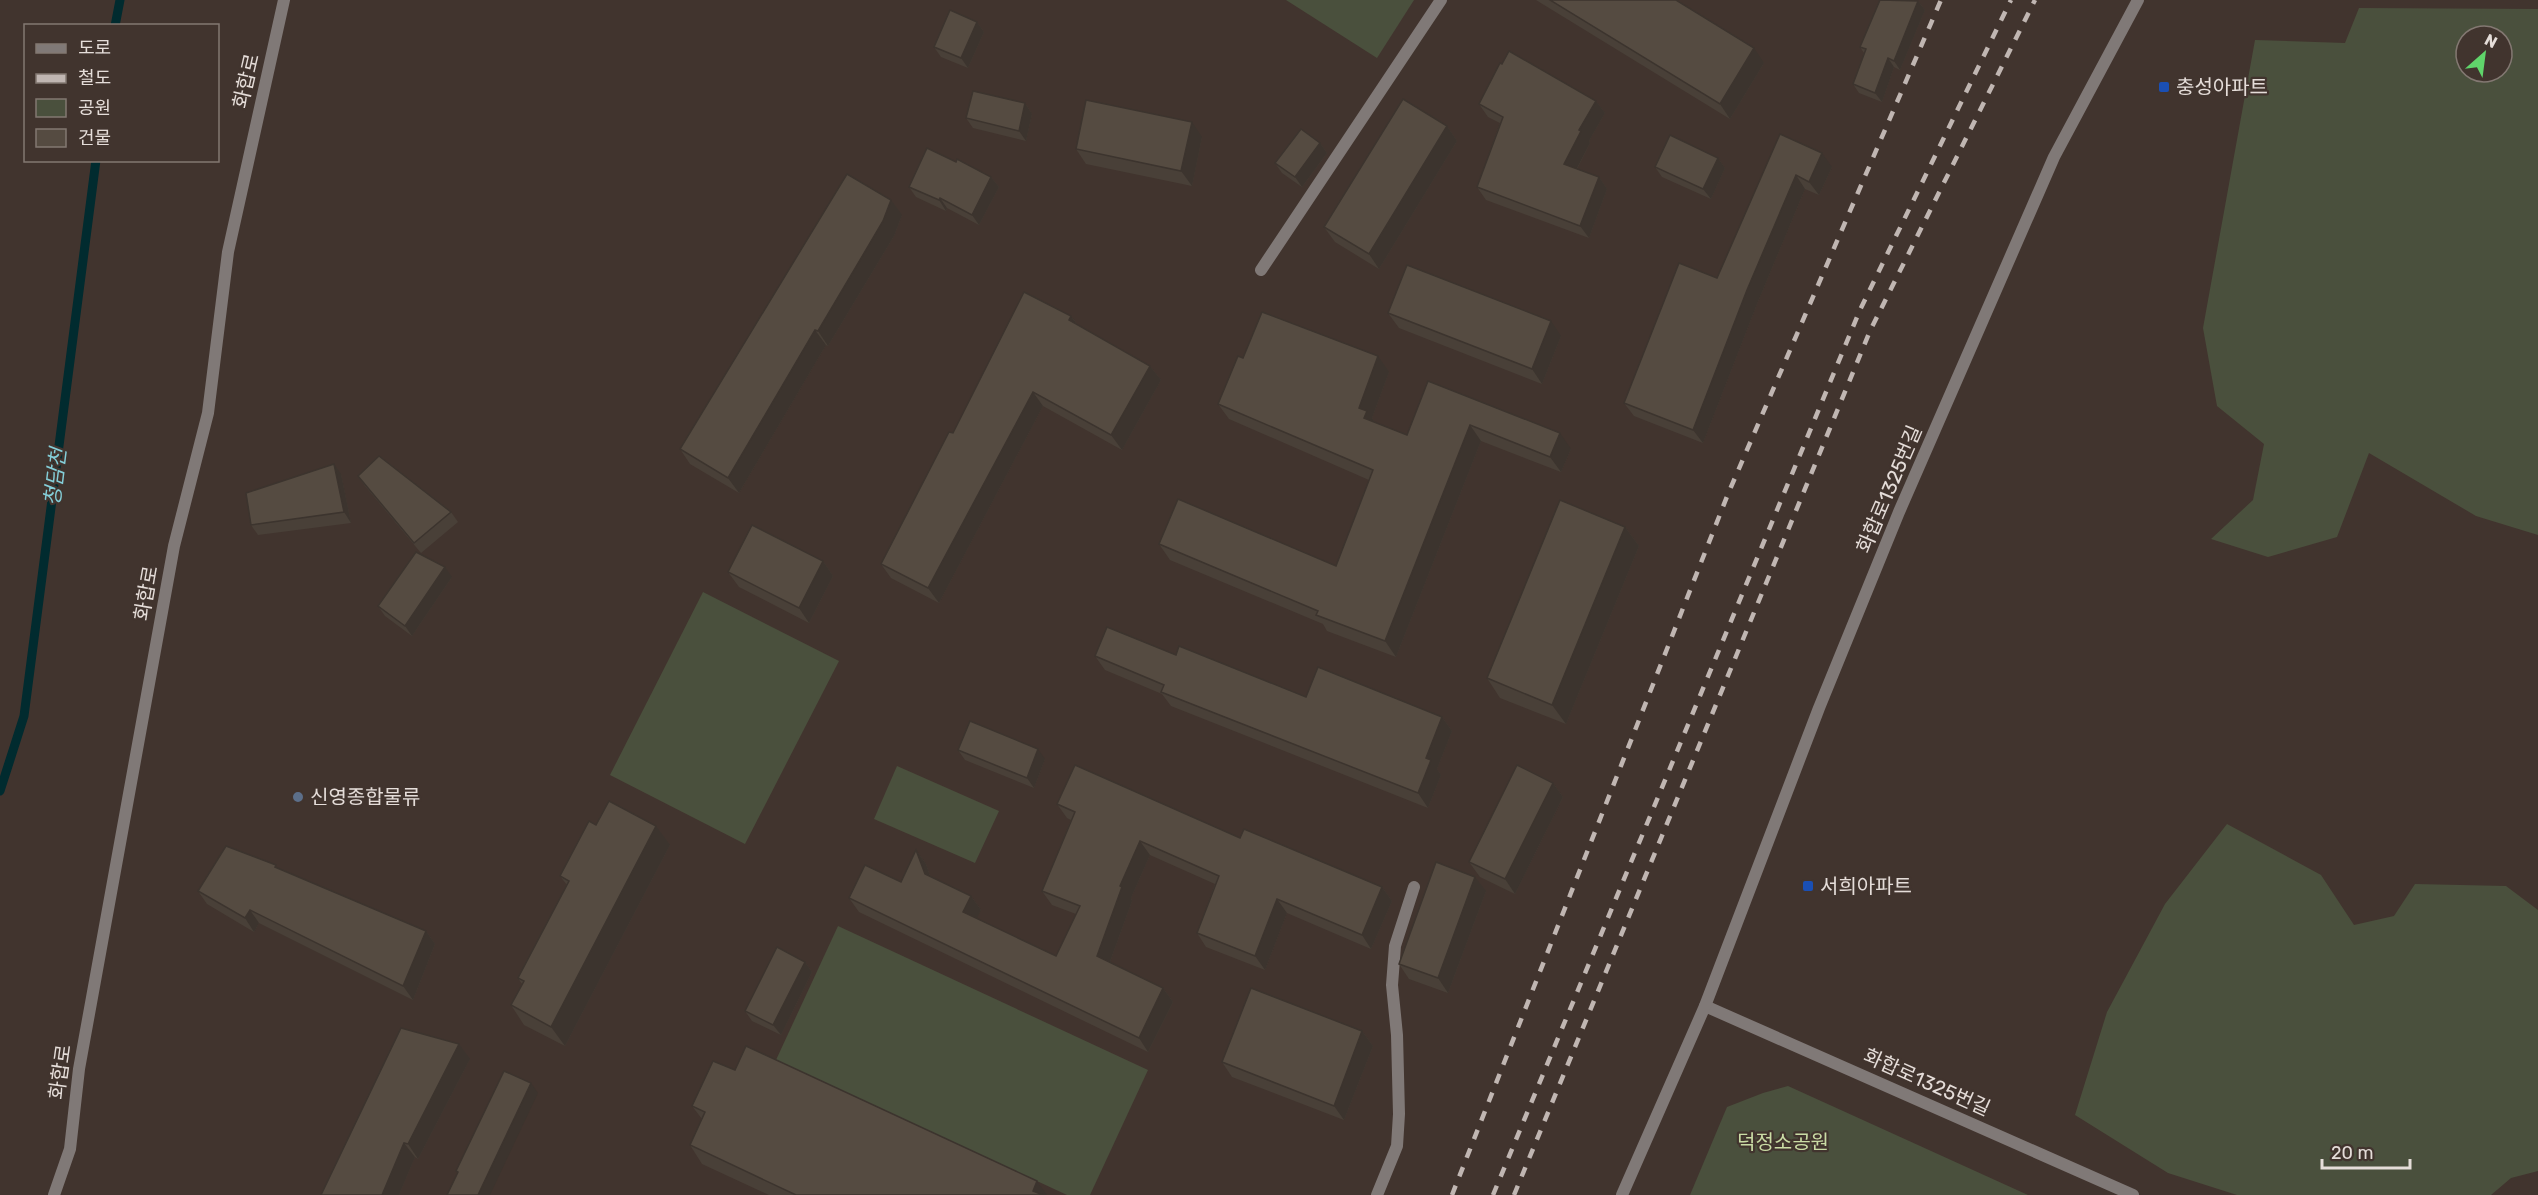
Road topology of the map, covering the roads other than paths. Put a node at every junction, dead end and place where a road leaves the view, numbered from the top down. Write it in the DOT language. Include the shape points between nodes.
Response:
graph roads {
  1 [pos="284,0"];
  2 [pos="1441,0"];
  3 [pos="2138,0"];
  4 [pos="1261,270"];
  5 [pos="1414,887"];
  6 [pos="1705,1006"];
  7 [pos="54,1195"];
  8 [pos="1377,1195"];
  9 [pos="1622,1195"];
  10 [pos="2133,1195"];
  1 -- 7 [label="street, 화합로" via="228,252 208,413 174,546 79,1069 70,1149"];
  2 -- 4 [label="street"];
  3 -- 6 [label="street, 화합로1325번길" via="2054,157 1899,512"];
  5 -- 8 [label="street" via="1395,946 1392,985 1397,1035 1397,1146"];
  6 -- 9 [label="street, 화합로1325번길"];
  6 -- 10 [label="street, 화합로1325번길"];
}
